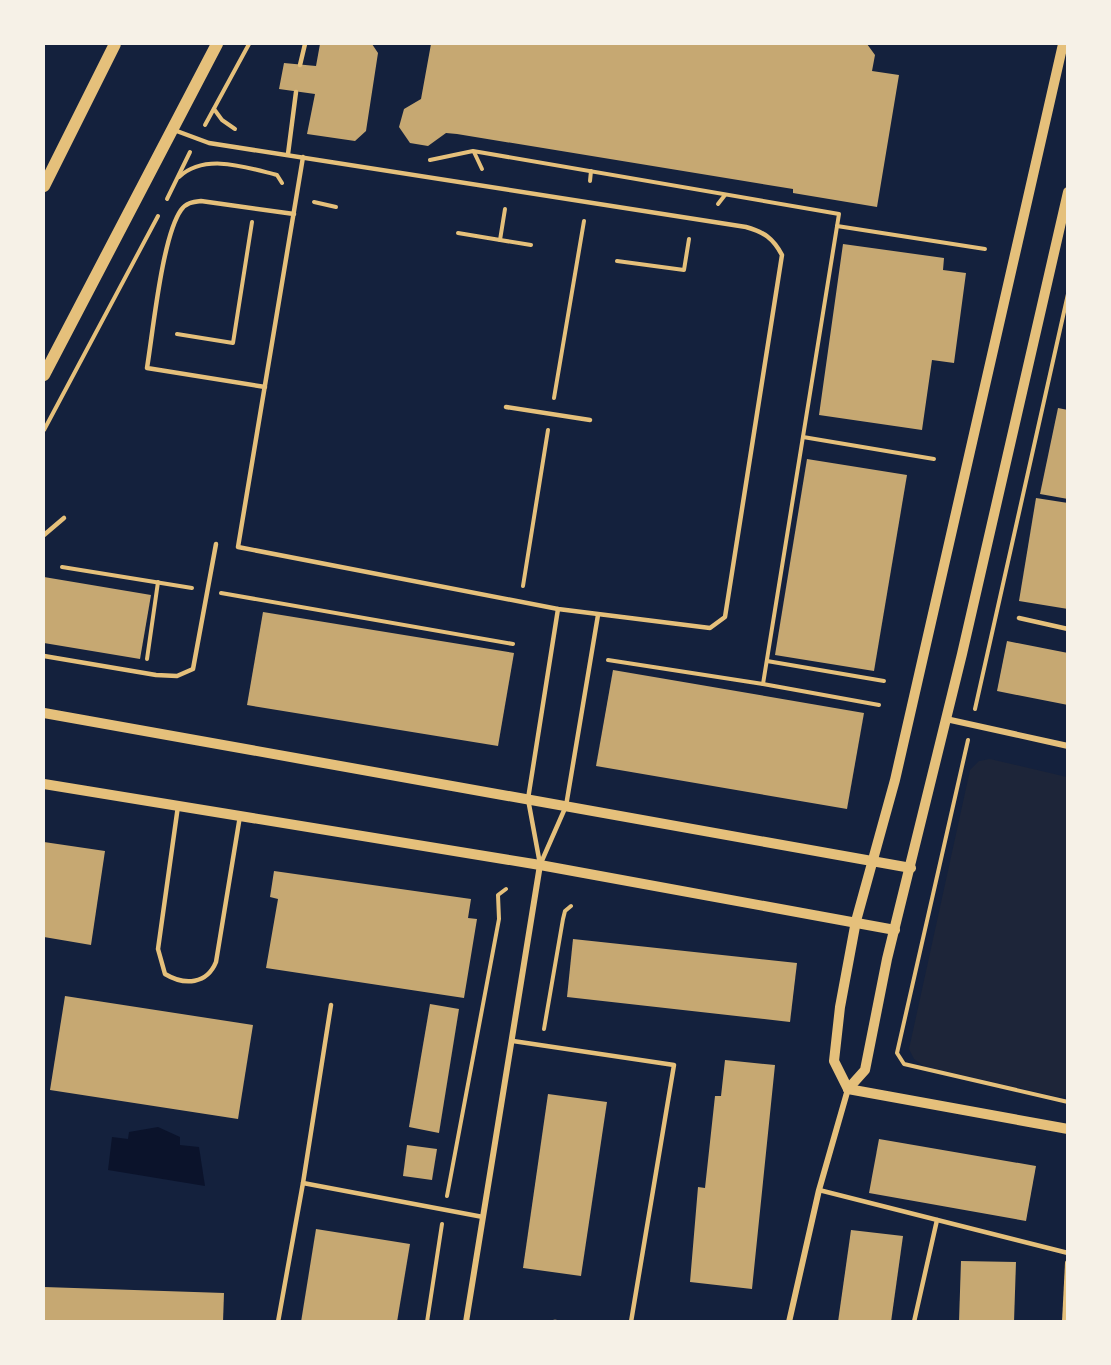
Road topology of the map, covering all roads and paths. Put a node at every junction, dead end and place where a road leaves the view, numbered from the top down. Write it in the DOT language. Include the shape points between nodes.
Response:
graph roads {
  1 [pos="115,44"];
  2 [pos="217,44"];
  3 [pos="249,44"];
  4 [pos="305,44"];
  5 [pos="1064,49"];
  6 [pos="300,65"];
  7 [pos="296,92"];
  8 [pos="172,129"];
  9 [pos="244,132"];
  10 [pos="473,151"];
  11 [pos="288,154"];
  12 [pos="303,157"];
  13 [pos="420,158"];
  14 [pos="184,166"];
  15 [pos="483,170"];
  16 [pos="591,171"];
  17 [pos="178,178"];
  18 [pos="590,181"];
  19 [pos="44,186"];
  20 [pos="283,190"];
  21 [pos="1068,192"];
  22 [pos="725,195"];
  23 [pos="314,202"];
  24 [pos="718,204"];
  25 [pos="336,207"];
  26 [pos="505,209"];
  27 [pos="294,214"];
  28 [pos="253,219"];
  29 [pos="584,221"];
  30 [pos="837,226"];
  31 [pos="458,233"];
  32 [pos="689,239"];
  33 [pos="501,240"];
  34 [pos="531,245"];
  35 [pos="985,249"];
  36 [pos="617,261"];
  37 [pos="1068,294"];
  38 [pos="177,334"];
  39 [pos="44,375"];
  40 [pos="265,387"];
  41 [pos="553,405"];
  42 [pos="506,407"];
  43 [pos="590,420"];
  44 [pos="44,430"];
  45 [pos="548,430"];
  46 [pos="803,437"];
  47 [pos="934,459"];
  48 [pos="64,518"];
  49 [pos="44,535"];
  50 [pos="216,544"];
  51 [pos="62,567"];
  52 [pos="158,582"];
  53 [pos="523,587"];
  54 [pos="193,588"];
  55 [pos="220,592"];
  56 [pos="558,609"];
  57 [pos="598,615"];
  58 [pos="1019,618"];
  59 [pos="1068,629"];
  60 [pos="513,644"];
  61 [pos="44,656"];
  62 [pos="608,660"];
  63 [pos="767,661"];
  64 [pos="145,674"];
  65 [pos="884,681"];
  66 [pos="763,684"];
  67 [pos="879,705"];
  68 [pos="44,713"];
  69 [pos="946,719"];
  70 [pos="972,724"];
  71 [pos="1068,746"];
  72 [pos="44,784"];
  73 [pos="528,799"];
  74 [pos="178,806"];
  75 [pos="566,806"];
  76 [pos="240,816"];
  77 [pos="874,861"];
  78 [pos="540,865"];
  79 [pos="911,868"];
  80 [pos="506,889"];
  81 [pos="571,906"];
  82 [pos="856,921"];
  83 [pos="895,930"];
  84 [pos="331,1005"];
  85 [pos="513,1041"];
  86 [pos="539,1044"];
  87 [pos="848,1089"];
  88 [pos="1068,1102"];
  89 [pos="1068,1129"];
  90 [pos="303,1184"];
  91 [pos="819,1190"];
  92 [pos="445,1210"];
  93 [pos="483,1217"];
  94 [pos="937,1220"];
  95 [pos="1068,1253"];
  96 [pos="1068,1263"];
  97 [pos="278,1322"];
  98 [pos="427,1322"];
  99 [pos="466,1322"];
  100 [pos="631,1322"];
  101 [pos="789,1322"];
  102 [pos="914,1322"];
  103 [pos="1065,1322"];
  1 -- 19 [label="main road"];
  2 -- 8 [label="main road"];
  3 -- 9 [label="path" via="213,111 231,127"];
  4 -- 6 [label="lane"];
  5 -- 77 [label="street"];
  7 -- 11 [label="lane"];
  8 -- 11 [label="lane" via="209,143"];
  8 -- 39 [label="main road"];
  10 -- 13 [label="path" via="432,160"];
  10 -- 15 [label="path"];
  10 -- 16 [label="path"];
  11 -- 12 [label="lane"];
  12 -- 27 [label="lane"];
  12 -- 57 [label="lane" via="746,226 764,232 775,242 782,255 725,617 710,628"];
  14 -- 17 [label="path"];
  16 -- 18 [label="path"];
  16 -- 22 [label="path"];
  17 -- 20 [label="path" via="190,167 235,165 277,175"];
  17 -- 44 [label="path"];
  21 -- 69 [label="street"];
  22 -- 24 [label="path"];
  22 -- 30 [label="path" via="839,214"];
  23 -- 25 [label="path"];
  26 -- 33 [label="path"];
  27 -- 40 [label="lane"];
  27 -- 40 [label="lane" via="201,201 188,203 180,211 169,237 147,368"];
  28 -- 38 [label="path" via="232,343"];
  29 -- 41 [label="path"];
  30 -- 35 [label="path"];
  30 -- 46 [label="path"];
  31 -- 33 [label="path"];
  32 -- 36 [label="path" via="684,270"];
  33 -- 34 [label="path"];
  37 -- 70 [label="path"];
  40 -- 56 [label="lane" via="238,547"];
  42 -- 43 [label="lane"];
  45 -- 53 [label="path"];
  46 -- 47 [label="path"];
  46 -- 63 [label="path"];
  48 -- 49 [label="lane"];
  50 -- 64 [label="lane" via="193,669 177,676"];
  51 -- 52 [label="path"];
  52 -- 54 [label="path"];
  52 -- 64 [label="path"];
  55 -- 60 [label="path"];
  56 -- 57 [label="lane"];
  56 -- 73 [label="lane"];
  57 -- 75 [label="lane"];
  58 -- 59 [label="lane"];
  61 -- 64 [label="lane"];
  62 -- 66 [label="path"];
  63 -- 65 [label="path"];
  63 -- 66 [label="path"];
  66 -- 67 [label="path"];
  68 -- 73 [label="street"];
  69 -- 70 [label="street"];
  69 -- 79 [label="street"];
  70 -- 71 [label="street"];
  70 -- 88 [label="path" via="898,1059 904,1064"];
  72 -- 74 [label="street"];
  73 -- 75 [label="street"];
  73 -- 78 [label="lane"];
  74 -- 76 [label="street"];
  74 -- 76 [label="lane" via="158,949 165,974 176,981 200,980 212,972 216,962"];
  75 -- 77 [label="street"];
  75 -- 78 [label="lane"];
  76 -- 78 [label="street"];
  77 -- 79 [label="street"];
  77 -- 82 [label="street"];
  78 -- 82 [label="street"];
  78 -- 85 [label="street"];
  79 -- 83 [label="street"];
  80 -- 92 [label="path" via="498,895 499,919"];
  81 -- 86 [label="path" via="563,919"];
  82 -- 83 [label="street"];
  82 -- 87 [label="street" via="834,1061"];
  83 -- 87 [label="street" via="865,1071"];
  84 -- 90 [label="lane"];
  85 -- 86 [label="lane"];
  85 -- 93 [label="street"];
  86 -- 100 [label="lane" via="674,1065"];
  87 -- 89 [label="street"];
  87 -- 91 [label="street"];
  90 -- 92 [label="lane"];
  90 -- 97 [label="lane"];
  91 -- 94 [label="lane"];
  91 -- 101 [label="street"];
  92 -- 93 [label="lane"];
  92 -- 98 [label="path"];
  93 -- 99 [label="street"];
  94 -- 95 [label="lane"];
  94 -- 102 [label="lane"];
  96 -- 103 [label="street"];
}
